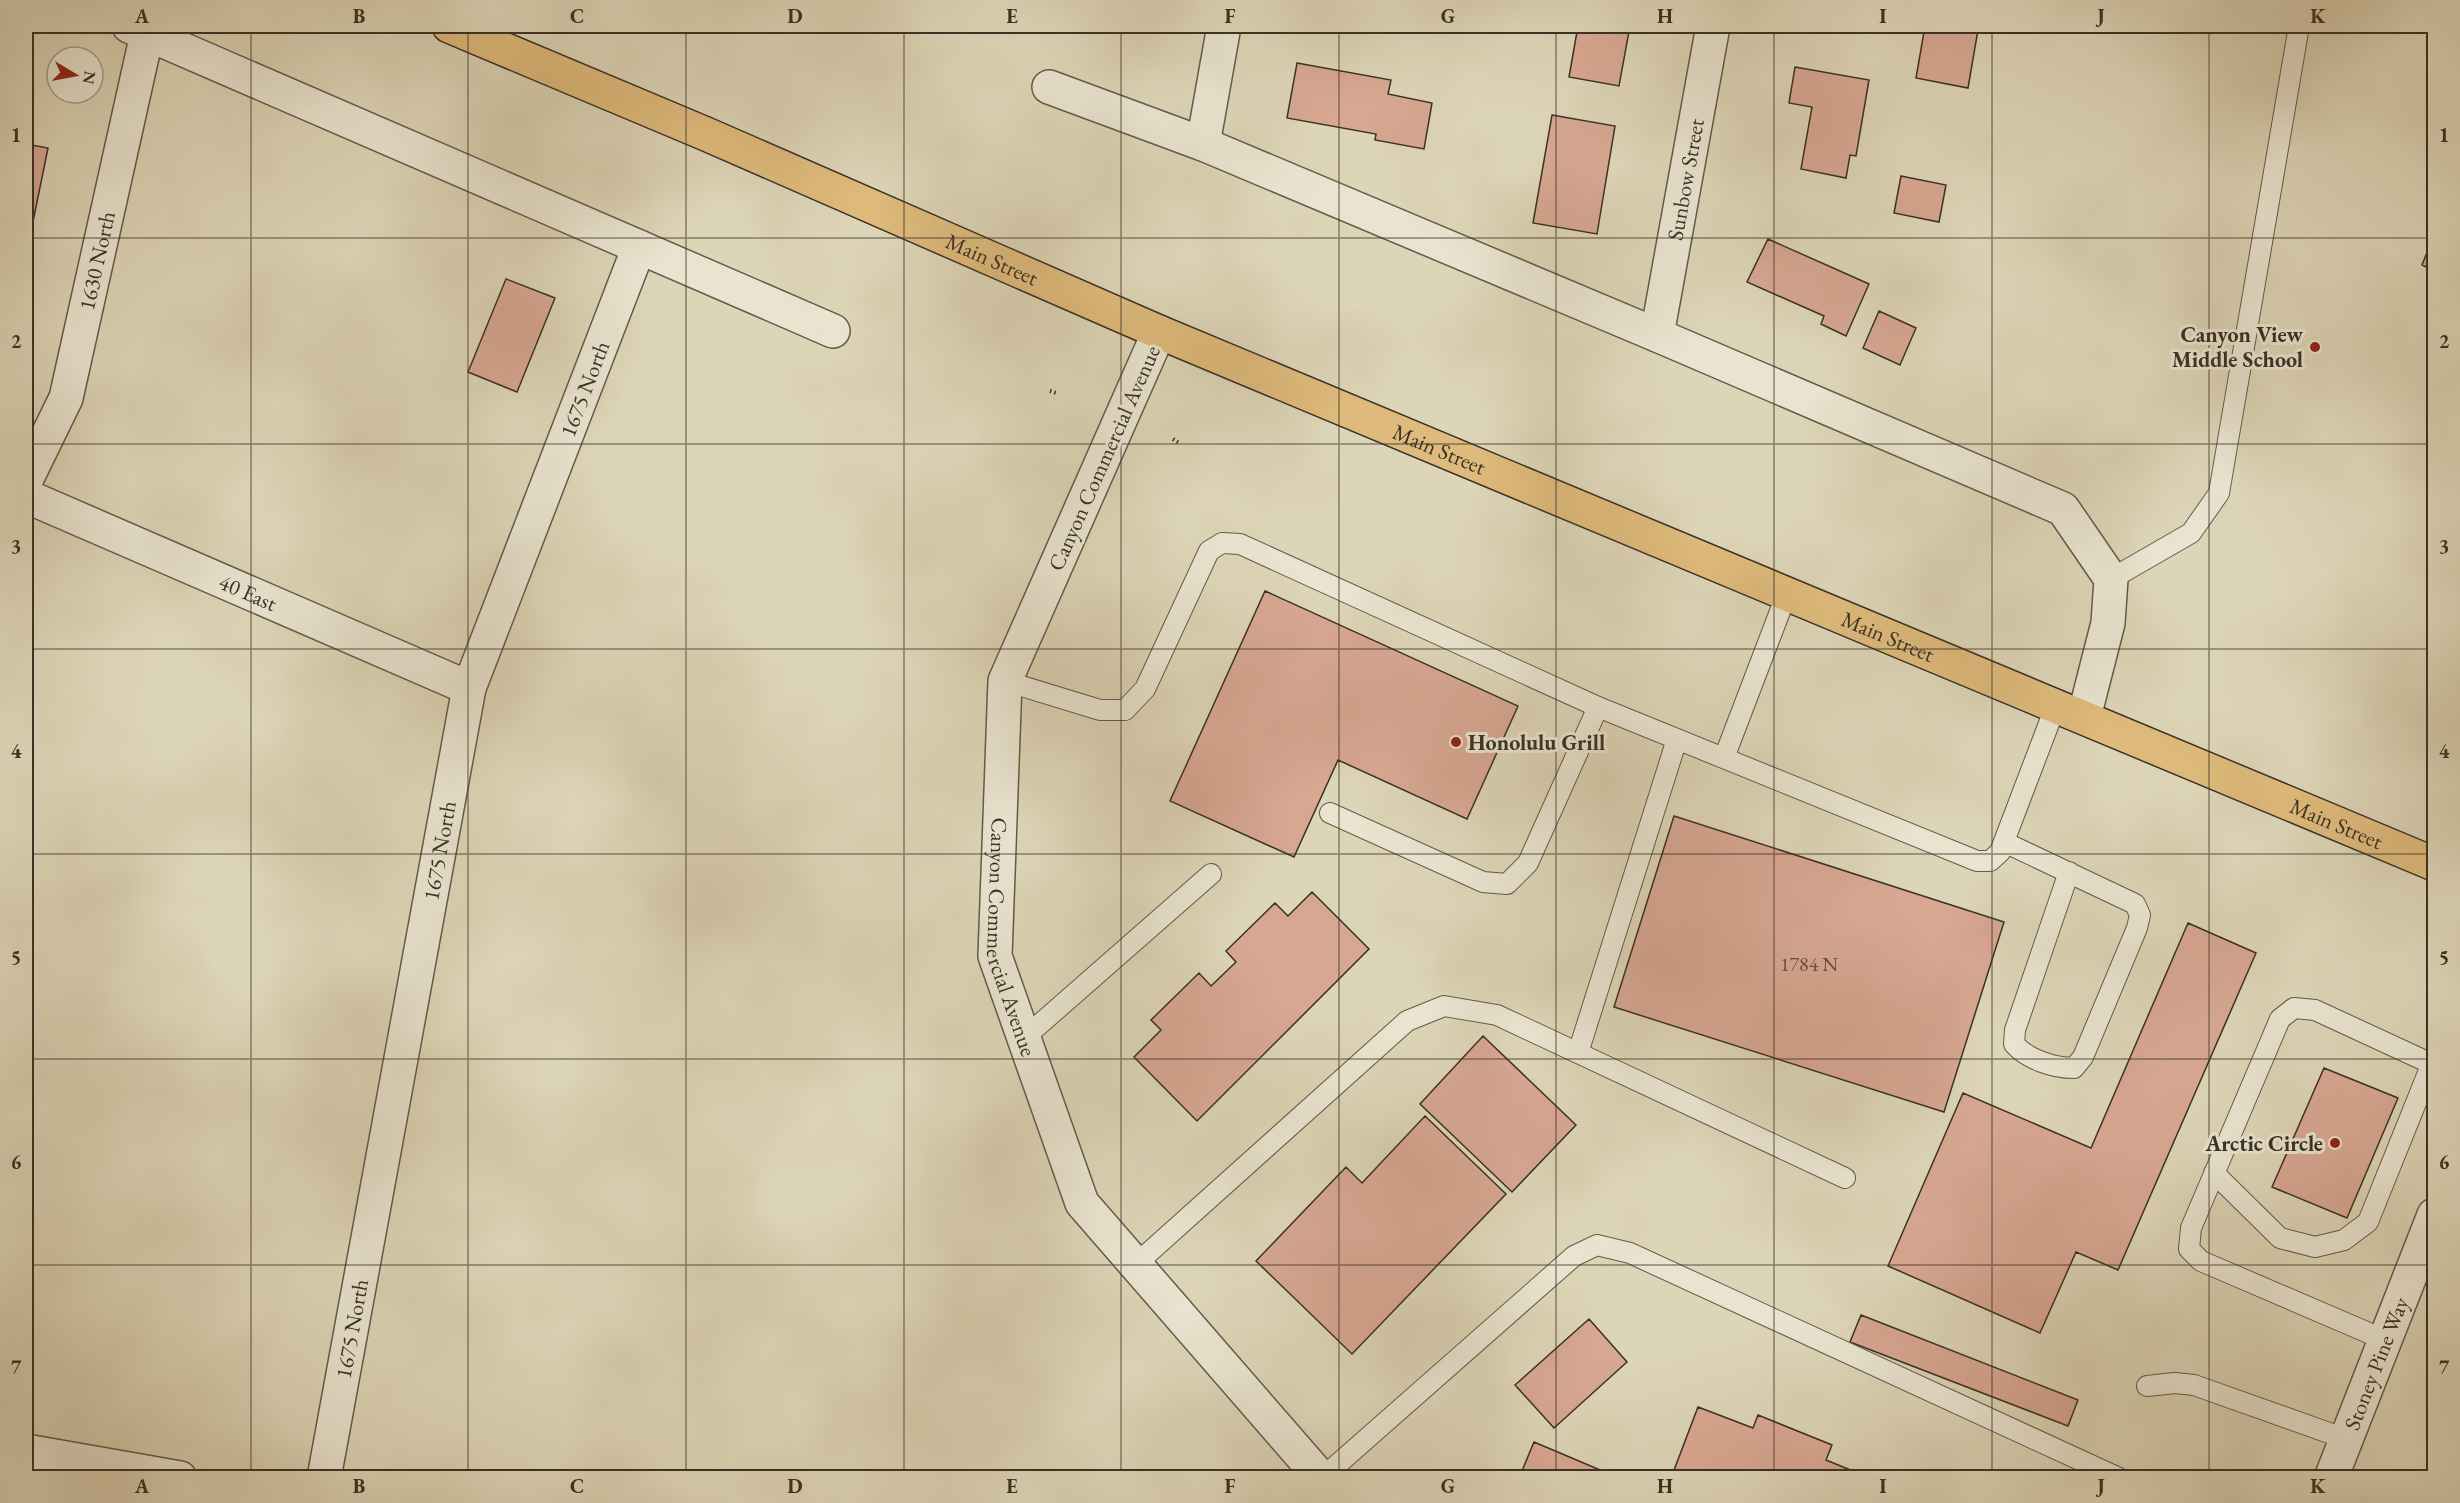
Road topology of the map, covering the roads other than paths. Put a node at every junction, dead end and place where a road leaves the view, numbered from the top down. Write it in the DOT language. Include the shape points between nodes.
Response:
graph roads {
  1 [pos="449,26"];
  2 [pos="1224,26"];
  3 [pos="1713,26"];
  4 [pos="2300,26"];
  5 [pos="138,30"];
  6 [pos="485,32"];
  7 [pos="1049,87"];
  8 [pos="1203,144"];
  9 [pos="639,247"];
  10 [pos="833,331"];
  11 [pos="1159,332"];
  12 [pos="1657,335"];
  13 [pos="26,480"];
  14 [pos="26,496"];
  15 [pos="2111,579"];
  16 [pos="1787,593"];
  17 [pos="1005,681"];
  18 [pos="469,688"];
  19 [pos="1598,707"];
  20 [pos="2070,711"];
  21 [pos="1677,739"];
  22 [pos="1724,758"];
  23 [pos="1330,813"];
  24 [pos="2004,842"];
  25 [pos="2434,864"];
  26 [pos="2069,872"];
  27 [pos="1212,874"];
  28 [pos="1024,1038"];
  29 [pos="1578,1053"];
  30 [pos="2433,1064"];
  31 [pos="2214,1173"];
  32 [pos="1845,1178"];
  33 [pos="2434,1215"];
  34 [pos="1135,1265"];
  35 [pos="2385,1340"];
  36 [pos="2147,1386"];
  37 [pos="2346,1439"];
  38 [pos="26,1451"];
  39 [pos="180,1478"];
  40 [pos="324,1478"];
  41 [pos="1321,1478"];
  42 [pos="2119,1478"];
  43 [pos="2331,1478"];
  1 -- 6 [label="main road, Main Street"];
  2 -- 8 [label="street"];
  3 -- 12 [label="street, Sunbow Street"];
  4 -- 15 [label="lane" via="2219,493 2191,533"];
  5 -- 9 [label="street"];
  5 -- 13 [label="street, 1630 North" via="66,398"];
  6 -- 11 [label="main road, Main Street" via="706,134"];
  7 -- 8 [label="street"];
  8 -- 12 [label="street"];
  9 -- 10 [label="street"];
  9 -- 18 [label="street, 1675 North"];
  11 -- 16 [label="main road, Main Street"];
  11 -- 17 [label="street, Canyon Commercial Avenue"];
  12 -- 15 [label="street" via="2063,509"];
  14 -- 18 [label="street, 40 East"];
  15 -- 20 [label="street" via="2108,623"];
  16 -- 20 [label="main road, Main Street"];
  16 -- 22 [label="lane"];
  17 -- 19 [label="lane" via="1100,710 1125,710 1145,689 1209,551 1222,543 1240,544"];
  17 -- 28 [label="street, Canyon Commercial Avenue" via="995,956"];
  18 -- 40 [label="street, 1675 North"];
  19 -- 21 [label="lane"];
  19 -- 23 [label="lane" via="1528,863 1508,884 1483,882"];
  20 -- 24 [label="lane"];
  20 -- 25 [label="main road, Main Street"];
  21 -- 22 [label="lane"];
  21 -- 29 [label="lane"];
  22 -- 24 [label="lane" via="1977,861 1990,861"];
  24 -- 26 [label="lane"];
  26 -- 26 [label="lane" via="2135,904 2140,915 2083,1057 2074,1068 2063,1068 2022,1054 2014,1044 2015,1030"];
  27 -- 28 [label="lane"];
  28 -- 34 [label="street, Canyon Commercial Avenue" via="1082,1203"];
  29 -- 32 [label="lane"];
  29 -- 34 [label="lane" via="1497,1015 1444,1006 1407,1021"];
  30 -- 31 [label="lane" via="2315,1010 2294,1008 2280,1019"];
  30 -- 31 [label="lane" via="2368,1222 2344,1240 2315,1247 2280,1238"];
  31 -- 35 [label="lane" via="2191,1228 2189,1249 2201,1261"];
  33 -- 35 [label="street, Stoney Pine Way"];
  34 -- 41 [label="street, Canyon Commercial Avenue"];
  35 -- 37 [label="street, Stoney Pine Way"];
  36 -- 37 [label="lane" via="2194,1385"];
  37 -- 43 [label="street, Stoney Pine Way"];
  38 -- 39 [label="street"];
  41 -- 42 [label="lane" via="1574,1256 1597,1245 1630,1253"];
}
